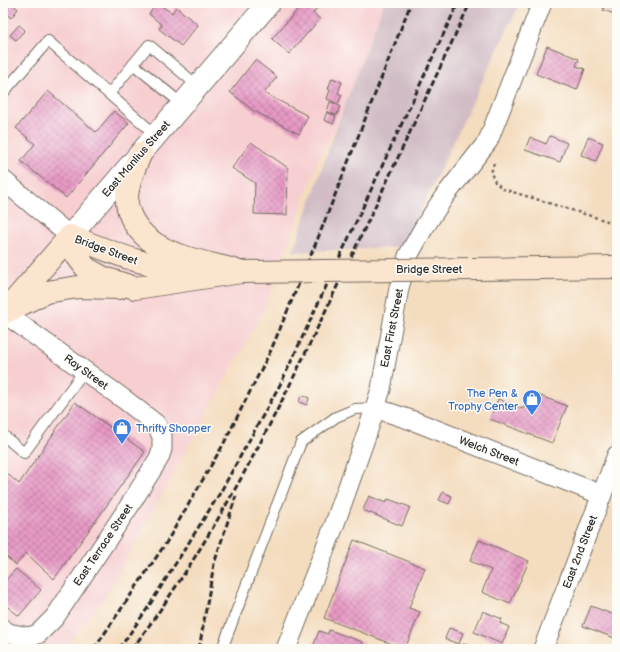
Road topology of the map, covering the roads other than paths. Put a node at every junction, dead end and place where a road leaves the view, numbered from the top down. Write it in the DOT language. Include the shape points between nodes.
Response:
graph roads {
  1 [pos="268,3"];
  2 [pos="542,3"];
  3 [pos="133,64"];
  4 [pos="198,86"];
  5 [pos="3,93"];
  6 [pos="109,94"];
  7 [pos="182,104"];
  8 [pos="156,135"];
  9 [pos="141,153"];
  10 [pos="4,182"];
  11 [pos="70,236"];
  12 [pos="617,267"];
  13 [pos="241,272"];
  14 [pos="135,288"];
  15 [pos="7,306"];
  16 [pos="84,371"];
  17 [pos="375,408"];
  18 [pos="3,435"];
  19 [pos="162,436"];
  20 [pos="617,455"];
  21 [pos="602,495"];
  22 [pos="3,629"];
  23 [pos="222,649"];
  24 [pos="286,649"];
  25 [pos="543,649"];
  1 -- 4 [label="street, East Manlius Street"];
  2 -- 17 [label="street, East First Street" via="488,142 440,204 408,256 399,288"];
  3 -- 4 [label="lane" via="149,45"];
  3 -- 6 [label="lane"];
  3 -- 7 [label="lane"];
  4 -- 7 [label="street, East Manlius Street"];
  5 -- 6 [label="lane" via="48,41"];
  6 -- 8 [label="lane"];
  7 -- 8 [label="street, East Manlius Street"];
  8 -- 9 [label="street, East Manlius Street"];
  9 -- 11 [label="street, East Manlius Street"];
  9 -- 13 [label="main road" via="126,197 129,213 136,228 151,242 169,252"];
  10 -- 11 [label="street"];
  11 -- 13 [label="main road, Bridge Street" via="145,264 174,270"];
  11 -- 14 [label="main road, Bridge Street" via="74,252 86,268 104,278"];
  11 -- 15 [label="main road, East Manlius Street"];
  12 -- 13 [label="main road, Bridge Street, bridge"];
  13 -- 14 [label="main road, Bridge Street"];
  14 -- 15 [label="main road" via="78,287 46,292"];
  15 -- 16 [label="street, Ray Street"];
  16 -- 18 [label="lane" via="24,453"];
  16 -- 19 [label="street, Ray Street" via="156,424"];
  17 -- 21 [label="street, Welch Street"];
  17 -- 23 [label="lane" via="355,409 336,417 302,442"];
  17 -- 24 [label="street, East First Street" via="334,526"];
  19 -- 22 [label="street, East Terrace Street" via="159,458 55,617 38,634 29,637 8,633"];
  20 -- 21 [label="street, East 2nd Street"];
  21 -- 25 [label="street, East 2nd Street"];
}
